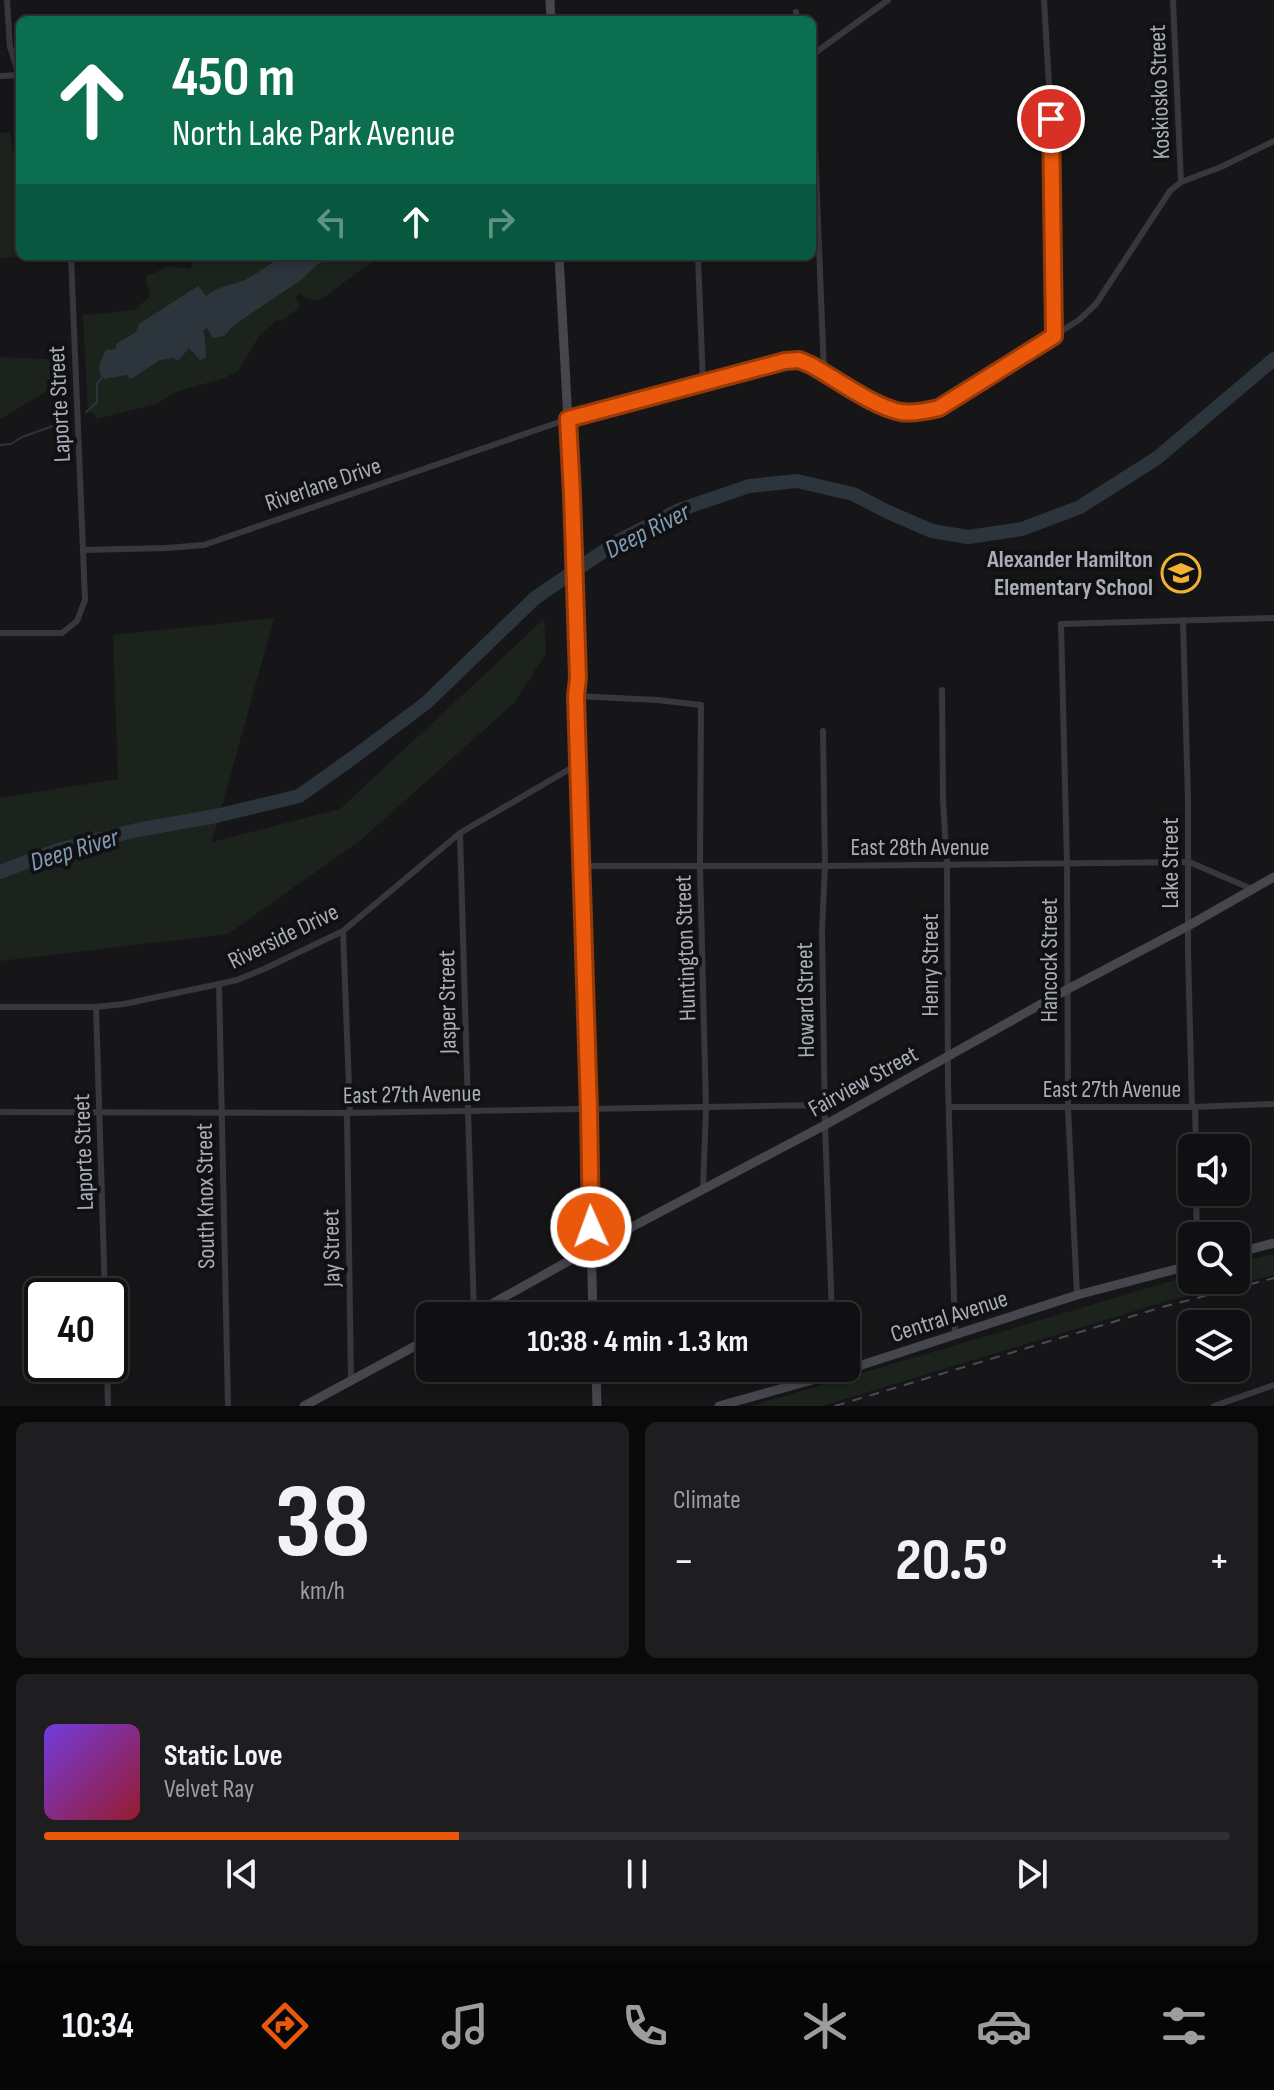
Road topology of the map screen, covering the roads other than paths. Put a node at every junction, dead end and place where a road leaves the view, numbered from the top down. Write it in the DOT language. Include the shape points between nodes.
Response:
graph roads {
  1 [pos="7,0"];
  2 [pos="888,0"];
  3 [pos="1044,0"];
  4 [pos="1173,0"];
  5 [pos="796,12"];
  6 [pos="797,16"];
  7 [pos="816,52"];
  8 [pos="16,66"];
  9 [pos="1274,141"];
  10 [pos="816,171"];
  11 [pos="1181,182"];
  12 [pos="71,260"];
  13 [pos="559,260"];
  14 [pos="698,260"];
  15 [pos="1054,336"];
  16 [pos="824,372"];
  17 [pos="703,384"];
  18 [pos="568,419"];
  19 [pos="84,550"];
  20 [pos="1274,618"];
  21 [pos="1183,620"];
  22 [pos="0,633"];
  23 [pos="942,690"];
  24 [pos="576,696"];
  25 [pos="823,731"];
  26 [pos="580,763"];
  27 [pos="460,833"];
  28 [pos="1189,862"];
  29 [pos="1067,864"];
  30 [pos="947,865"];
  31 [pos="582,866"];
  32 [pos="700,866"];
  33 [pos="825,866"];
  34 [pos="1274,877"];
  35 [pos="1252,889"];
  36 [pos="1188,926"];
  37 [pos="343,931"];
  38 [pos="219,984"];
  39 [pos="1068,989"];
  40 [pos="0,1007"];
  41 [pos="96,1007"];
  42 [pos="948,1056"];
  43 [pos="1274,1104"];
  44 [pos="825,1105"];
  45 [pos="949,1107"];
  46 [pos="1068,1107"];
  47 [pos="1194,1107"];
  48 [pos="706,1108"];
  49 [pos="589,1110"];
  50 [pos="0,1112"];
  51 [pos="467,1112"];
  52 [pos="101,1113"];
  53 [pos="221,1113"];
  54 [pos="348,1113"];
  55 [pos="825,1125"];
  56 [pos="1195,1134"];
  57 [pos="703,1190"];
  58 [pos="1274,1243"];
  59 [pos="592,1248"];
  60 [pos="1250,1249"];
  61 [pos="1178,1269"];
  62 [pos="105,1278"];
  63 [pos="1077,1295"];
  64 [pos="472,1302"];
  65 [pos="495,1302"];
  66 [pos="593,1302"];
  67 [pos="831,1302"];
  68 [pos="955,1335"];
  69 [pos="416,1346"];
  70 [pos="860,1363"];
  71 [pos="107,1382"];
  72 [pos="351,1382"];
  73 [pos="596,1382"];
  74 [pos="798,1382"];
  75 [pos="1274,1385"];
  76 [pos="108,1406"];
  77 [pos="228,1406"];
  78 [pos="304,1406"];
  79 [pos="597,1406"];
  80 [pos="719,1406"];
  81 [pos="1214,1406"];
  1 -- 8 [label="street"];
  2 -- 7 [label="street"];
  3 -- 15 [label="street"];
  4 -- 11 [label="street, Koskiosko Street"];
  5 -- 6 [label="street"];
  9 -- 11 [label="street"];
  10 -- 16 [label="street"];
  11 -- 15 [label="street, Riverlane Drive" via="1096,304"];
  12 -- 19 [label="street, Laporte Street"];
  13 -- 18 [label="street"];
  14 -- 17 [label="street"];
  15 -- 16 [label="street, Riverlane Drive" via="939,408 920,412 883,406"];
  16 -- 17 [label="street, Riverlane Drive" via="799,360 785,361"];
  17 -- 18 [label="street, Riverlane Drive"];
  18 -- 19 [label="street, Riverlane Drive" via="204,545"];
  18 -- 24 [label="street"];
  19 -- 22 [label="street, Laporte Street" via="85,600 77,621 62,633"];
  20 -- 21 [label="street"];
  21 -- 28 [label="street, Lake Street"];
  21 -- 29 [label="street, Hancock Street" via="1061,624"];
  23 -- 30 [label="street, Henry Street"];
  24 -- 26 [label="street"];
  24 -- 32 [label="street, Huntington Street" via="701,705"];
  25 -- 33 [label="street, Howard Street"];
  26 -- 27 [label="street, Riverside Drive"];
  26 -- 31 [label="street"];
  27 -- 37 [label="street, Riverside Drive"];
  27 -- 51 [label="street, Jasper Street"];
  28 -- 29 [label="street, East 28th Avenue"];
  28 -- 35 [label="street, East 28th Avenue"];
  28 -- 36 [label="street, Lake Street"];
  29 -- 30 [label="street, East 28th Avenue"];
  29 -- 39 [label="street, Hancock Street"];
  30 -- 33 [label="street, East 28th Avenue"];
  30 -- 42 [label="street, Henry Street"];
  31 -- 32 [label="street, East 28th Avenue"];
  31 -- 49 [label="street"];
  32 -- 33 [label="street, East 28th Avenue"];
  32 -- 48 [label="street, Huntington Street"];
  33 -- 44 [label="street, Howard Street"];
  34 -- 35 [label="street, Fairview Street"];
  35 -- 36 [label="street, Fairview Street"];
  36 -- 39 [label="street, Fairview Street"];
  36 -- 47 [label="street, Lake Street"];
  37 -- 38 [label="street, Riverside Drive"];
  37 -- 54 [label="street, Jay Street"];
  38 -- 41 [label="street, Riverside Drive"];
  38 -- 53 [label="street, South Knox Street"];
  39 -- 42 [label="street, Fairview Street"];
  39 -- 46 [label="street, Hancock Street"];
  40 -- 41 [label="street, Riverside Drive"];
  41 -- 52 [label="street, Laporte Street"];
  42 -- 45 [label="street, Henry Street"];
  42 -- 55 [label="street, Fairview Street"];
  43 -- 47 [label="street, East 27th Avenue"];
  44 -- 48 [label="street, East 27th Avenue"];
  44 -- 55 [label="street, Howard Street"];
  45 -- 46 [label="street, East 27th Avenue"];
  45 -- 68 [label="street, Henry Street"];
  46 -- 47 [label="street, East 27th Avenue"];
  46 -- 63 [label="street, Hancock Street"];
  47 -- 56 [label="street, Lake Street"];
  48 -- 49 [label="street, East 27th Avenue"];
  48 -- 57 [label="street, Huntington Street"];
  49 -- 51 [label="street, East 27th Avenue"];
  49 -- 59 [label="street"];
  50 -- 52 [label="street, East 27th Avenue"];
  51 -- 54 [label="street, East 27th Avenue"];
  51 -- 64 [label="street, Jasper Street"];
  52 -- 53 [label="street, East 27th Avenue"];
  52 -- 62 [label="street, Laporte Street"];
  53 -- 54 [label="street, East 27th Avenue"];
  53 -- 77 [label="street, South Knox Street"];
  54 -- 72 [label="street, Jay Street"];
  55 -- 57 [label="street, Fairview Street"];
  55 -- 67 [label="street, Howard Street"];
  57 -- 59 [label="street, Fairview Street"];
  58 -- 60 [label="street"];
  59 -- 65 [label="street, Fairview Street"];
  59 -- 66 [label="street"];
  61 -- 63 [label="street, Central Avenue"];
  63 -- 68 [label="street, Central Avenue"];
  68 -- 70 [label="street, Central Avenue"];
  69 -- 72 [label="street"];
  71 -- 76 [label="street"];
  72 -- 78 [label="street"];
  73 -- 79 [label="street"];
  74 -- 80 [label="street, Central Avenue"];
  75 -- 81 [label="street"];
}
